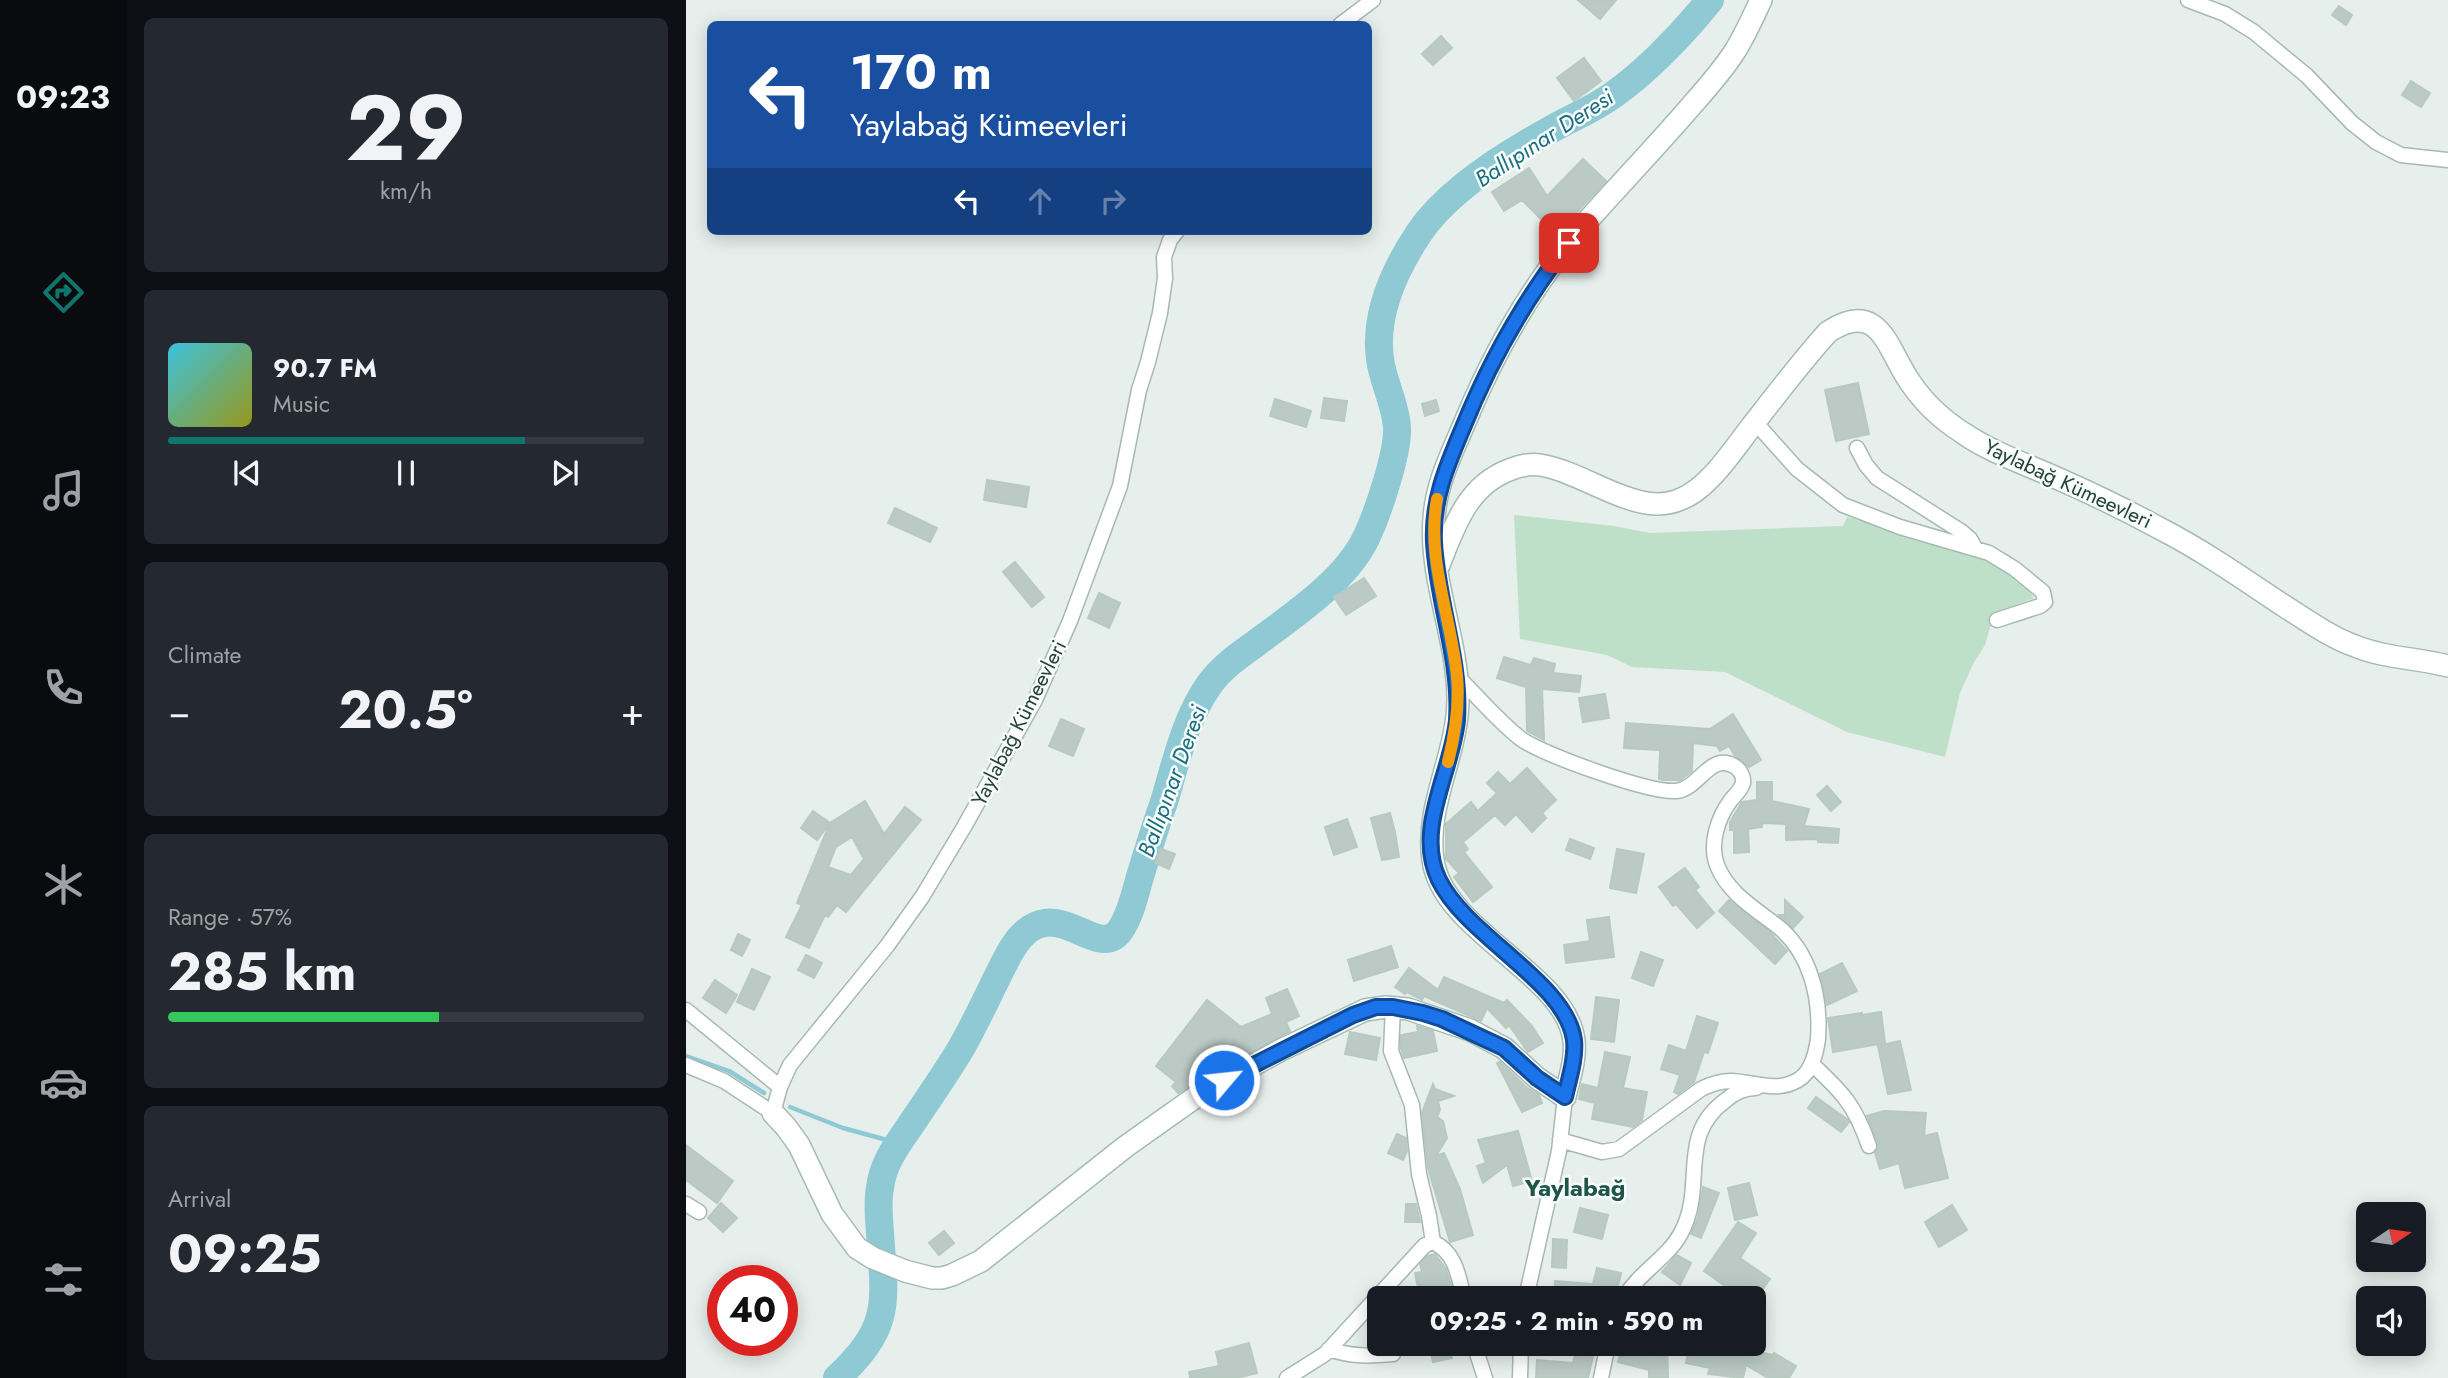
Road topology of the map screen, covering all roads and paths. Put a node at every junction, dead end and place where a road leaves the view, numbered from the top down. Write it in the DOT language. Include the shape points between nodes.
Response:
graph roads {
  1 [pos="1373,0"];
  2 [pos="1761,0"];
  3 [pos="2188,0"];
  4 [pos="1345,21"];
  5 [pos="2448,160"];
  6 [pos="1174,235"];
  7 [pos="1755,422"];
  8 [pos="1857,447"];
  9 [pos="1975,548"];
  10 [pos="1438,567"];
  11 [pos="1997,620"];
  12 [pos="2448,666"];
  13 [pos="1457,676"];
  14 [pos="1393,1007"];
  15 [pos="686,1010"];
  16 [pos="1811,1064"];
  17 [pos="686,1065"];
  18 [pos="780,1087"];
  19 [pos="1771,1088"];
  20 [pos="1565,1097"];
  21 [pos="773,1113"];
  22 [pos="1560,1140"];
  23 [pos="1870,1146"];
  24 [pos="686,1204"];
  25 [pos="699,1212"];
  26 [pos="1433,1241"];
  27 [pos="1461,1286"];
  28 [pos="1528,1286"];
  29 [pos="1630,1286"];
  30 [pos="1329,1349"];
  31 [pos="1367,1356"];
  32 [pos="1478,1356"];
  33 [pos="1521,1356"];
  34 [pos="1606,1356"];
  35 [pos="1287,1378"];
  36 [pos="1485,1378"];
  37 [pos="1520,1378"];
  38 [pos="1601,1378"];
  1 -- 4 [label="street"];
  2 -- 10 [label="street" via="1735,52 1546,272 1498,351 1441,481 1434,517"];
  3 -- 5 [label="street" via="2225,14 2254,32 2376,142 2401,155"];
  6 -- 18 [label="street, Yaylabağ Kümeevleri" via="1164,257 1160,313 1120,486 1035,700 922,897 803,1047"];
  7 -- 9 [label="street" via="1797,469 1843,505"];
  7 -- 10 [label="street, Yaylabağ Kümeevleri" via="1696,490 1661,504 1623,497 1539,464 1500,473 1480,486 1467,503"];
  7 -- 12 [label="street, Yaylabağ Kümeevleri" via="1828,332 1855,320 1870,324 1882,332 1920,397 1965,435 2178,538 2354,646"];
  8 -- 9 [label="street" via="1877,478 1962,532"];
  9 -- 11 [label="street" via="2015,569 2045,597 2040,606"];
  10 -- 13 [label="street"];
  13 -- 16 [label="street" via="1522,740 1640,786 1675,791 1687,788 1719,763 1741,771 1742,786 1714,836 1717,865 1728,885 1779,927 1805,960 1815,989 1819,1025"];
  13 -- 20 [label="street" via="1455,735 1434,813 1434,864 1449,896 1471,922 1546,990 1565,1014 1574,1042"];
  14 -- 20 [label="street" via="1423,1013 1492,1041"];
  14 -- 21 [label="street" via="1353,1015 1197,1096 981,1261 942,1278 905,1270 857,1248 832,1214 799,1145"];
  14 -- 26 [label="street" via="1391,1051 1412,1105 1419,1174"];
  15 -- 18 [label="street"];
  16 -- 19 [label="street" via="1802,1078"];
  16 -- 23 [label="street" via="1850,1103"];
  17 -- 21 [label="street" via="723,1081"];
  18 -- 21 [label="street, Yaylabağ Kümeevleri"];
  19 -- 22 [label="street" via="1715,1083 1619,1149 1602,1152"];
  19 -- 29 [label="street" via="1733,1094 1705,1119 1697,1136 1693,1202 1687,1220 1679,1237"];
  20 -- 22 [label="street"];
  22 -- 28 [label="street"];
  24 -- 25 [label="street"];
  26 -- 27 [label="street" via="1449,1252"];
  26 -- 30 [label="street" via="1415,1254"];
  30 -- 31 [label="street"];
  30 -- 35 [label="street"];
  32 -- 36 [label="street"];
  33 -- 37 [label="street"];
  34 -- 38 [label="street"];
}
